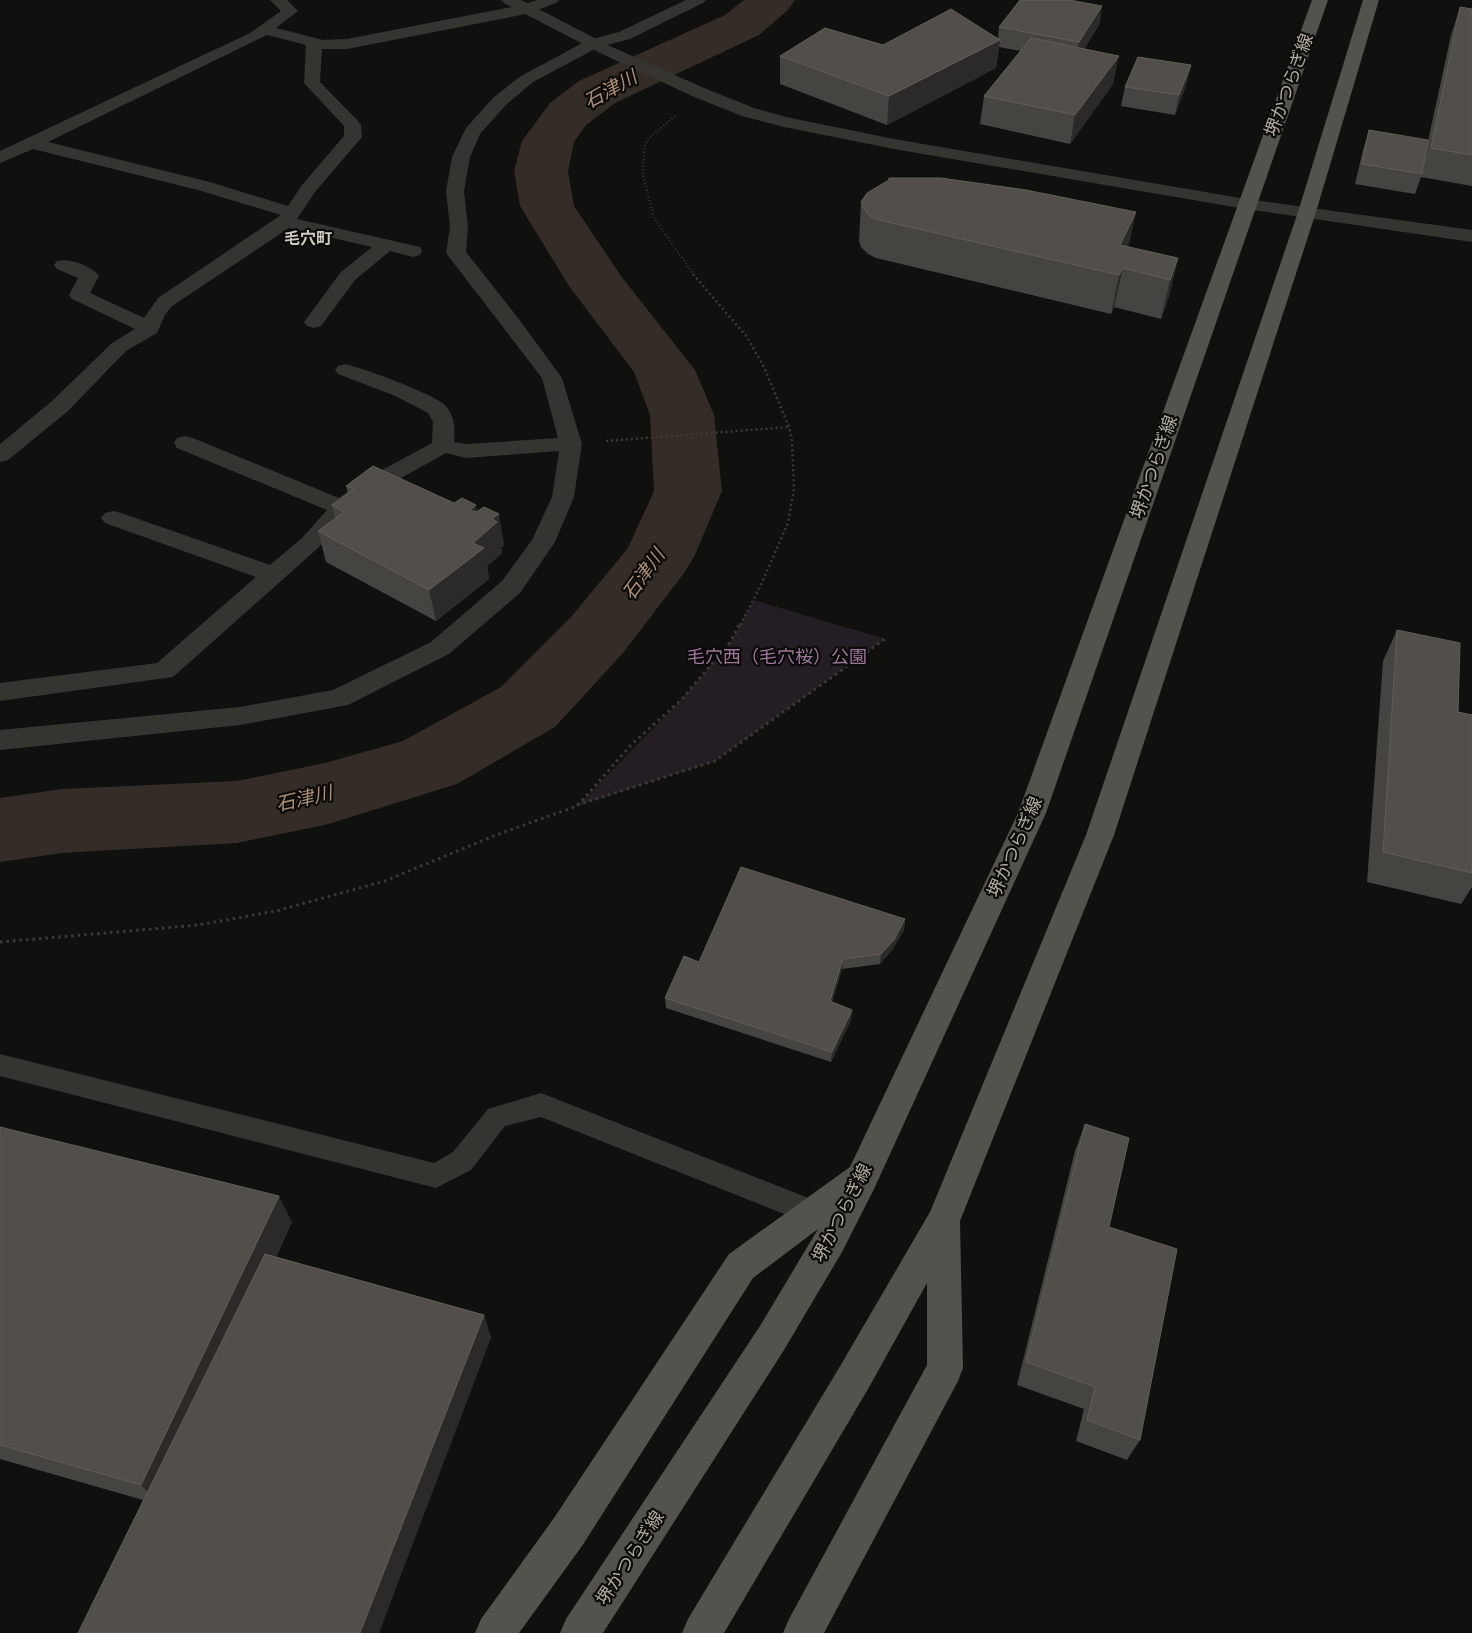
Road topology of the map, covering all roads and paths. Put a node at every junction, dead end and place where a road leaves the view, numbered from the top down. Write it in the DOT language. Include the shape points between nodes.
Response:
graph roads {
  1 [pos="304,0"];
  2 [pos="509,0"];
  3 [pos="551,0"];
  4 [pos="698,0"];
  5 [pos="1320,0"];
  6 [pos="1371,0"];
  7 [pos="284,6"];
  8 [pos="526,9"];
  9 [pos="264,30"];
  10 [pos="314,43"];
  11 [pos="600,46"];
  12 [pos="702,93"];
  13 [pos="31,143"];
  14 [pos="5,152"];
  15 [pos="1246,204"];
  16 [pos="1307,212"];
  17 [pos="289,217"];
  18 [pos="1472,236"];
  19 [pos="386,245"];
  20 [pos="413,251"];
  21 [pos="64,265"];
  22 [pos="314,322"];
  23 [pos="150,328"];
  24 [pos="345,370"];
  25 [pos="789,427"];
  26 [pos="600,441"];
  27 [pos="186,443"];
  28 [pos="571,444"];
  29 [pos="443,446"];
  30 [pos="0,455"];
  31 [pos="342,508"];
  32 [pos="113,518"];
  33 [pos="273,575"];
  34 [pos="885,639"];
  35 [pos="0,692"];
  36 [pos="0,740"];
  37 [pos="576,806"];
  38 [pos="0,942"];
  39 [pos="0,1065"];
  40 [pos="862,1178"];
  41 [pos="814,1213"];
  42 [pos="943,1221"];
  43 [pos="495,1633"];
  44 [pos="580,1633"];
  45 [pos="702,1633"];
  46 [pos="803,1633"];
  1 -- 7 [label="street"];
  2 -- 8 [label="street"];
  3 -- 8 [label="street"];
  4 -- 11 [label="street"];
  5 -- 15 [label="main road, 堺かつらぎ線"];
  6 -- 16 [label="main road"];
  7 -- 9 [label="street"];
  8 -- 10 [label="street" via="347,44 323,46"];
  8 -- 11 [label="street"];
  9 -- 10 [label="street"];
  9 -- 13 [label="street"];
  10 -- 17 [label="street" via="312,83 352,125 353,137 308,189"];
  11 -- 12 [label="street"];
  11 -- 28 [label="street" via="527,79 500,101 472,132 461,157 455,191 459,227 456,253 552,378"];
  12 -- 15 [label="street" via="748,112 784,122 904,146"];
  12 -- 25 [label="path" via="697,104 670,119 649,138 644,148 643,175 647,194 654,218 690,270 747,337 764,367"];
  13 -- 14 [label="street"];
  13 -- 17 [label="street" via="204,186"];
  15 -- 16 [label="street"];
  15 -- 40 [label="main road, 堺かつらぎ線" via="1032,813"];
  16 -- 18 [label="street"];
  16 -- 42 [label="main road" via="1100,835"];
  17 -- 19 [label="street"];
  17 -- 23 [label="street" via="165,302 155,314"];
  19 -- 20 [label="street"];
  19 -- 22 [label="street" via="348,276"];
  21 -- 23 [label="street" via="89,276 79,295"];
  23 -- 30 [label="street" via="119,347 60,406"];
  24 -- 29 [label="street" via="436,409 444,422"];
  25 -- 26 [label="path"];
  25 -- 37 [label="path" via="794,489 788,523 760,587 731,641 682,699 631,745"];
  27 -- 31 [label="street"];
  28 -- 29 [label="street" via="466,451"];
  28 -- 36 [label="street" via="563,497 543,542 511,587 440,648 339,698 240,716"];
  29 -- 31 [label="street" via="368,486"];
  31 -- 33 [label="street"];
  32 -- 33 [label="street"];
  33 -- 35 [label="street" via="164,671"];
  34 -- 37 [label="path" via="715,761"];
  37 -- 38 [label="path" via="385,881 276,911 198,925"];
  39 -- 41 [label="lane" via="436,1176 462,1161 497,1117 541,1105"];
  40 -- 41 [label="main road"];
  40 -- 44 [label="main road, 堺かつらぎ線" via="830,1241 772,1338"];
  41 -- 43 [label="main road" via="740,1266 568,1532"];
  42 -- 45 [label="main road"];
  42 -- 46 [label="main road" via="945,1368"];
}
